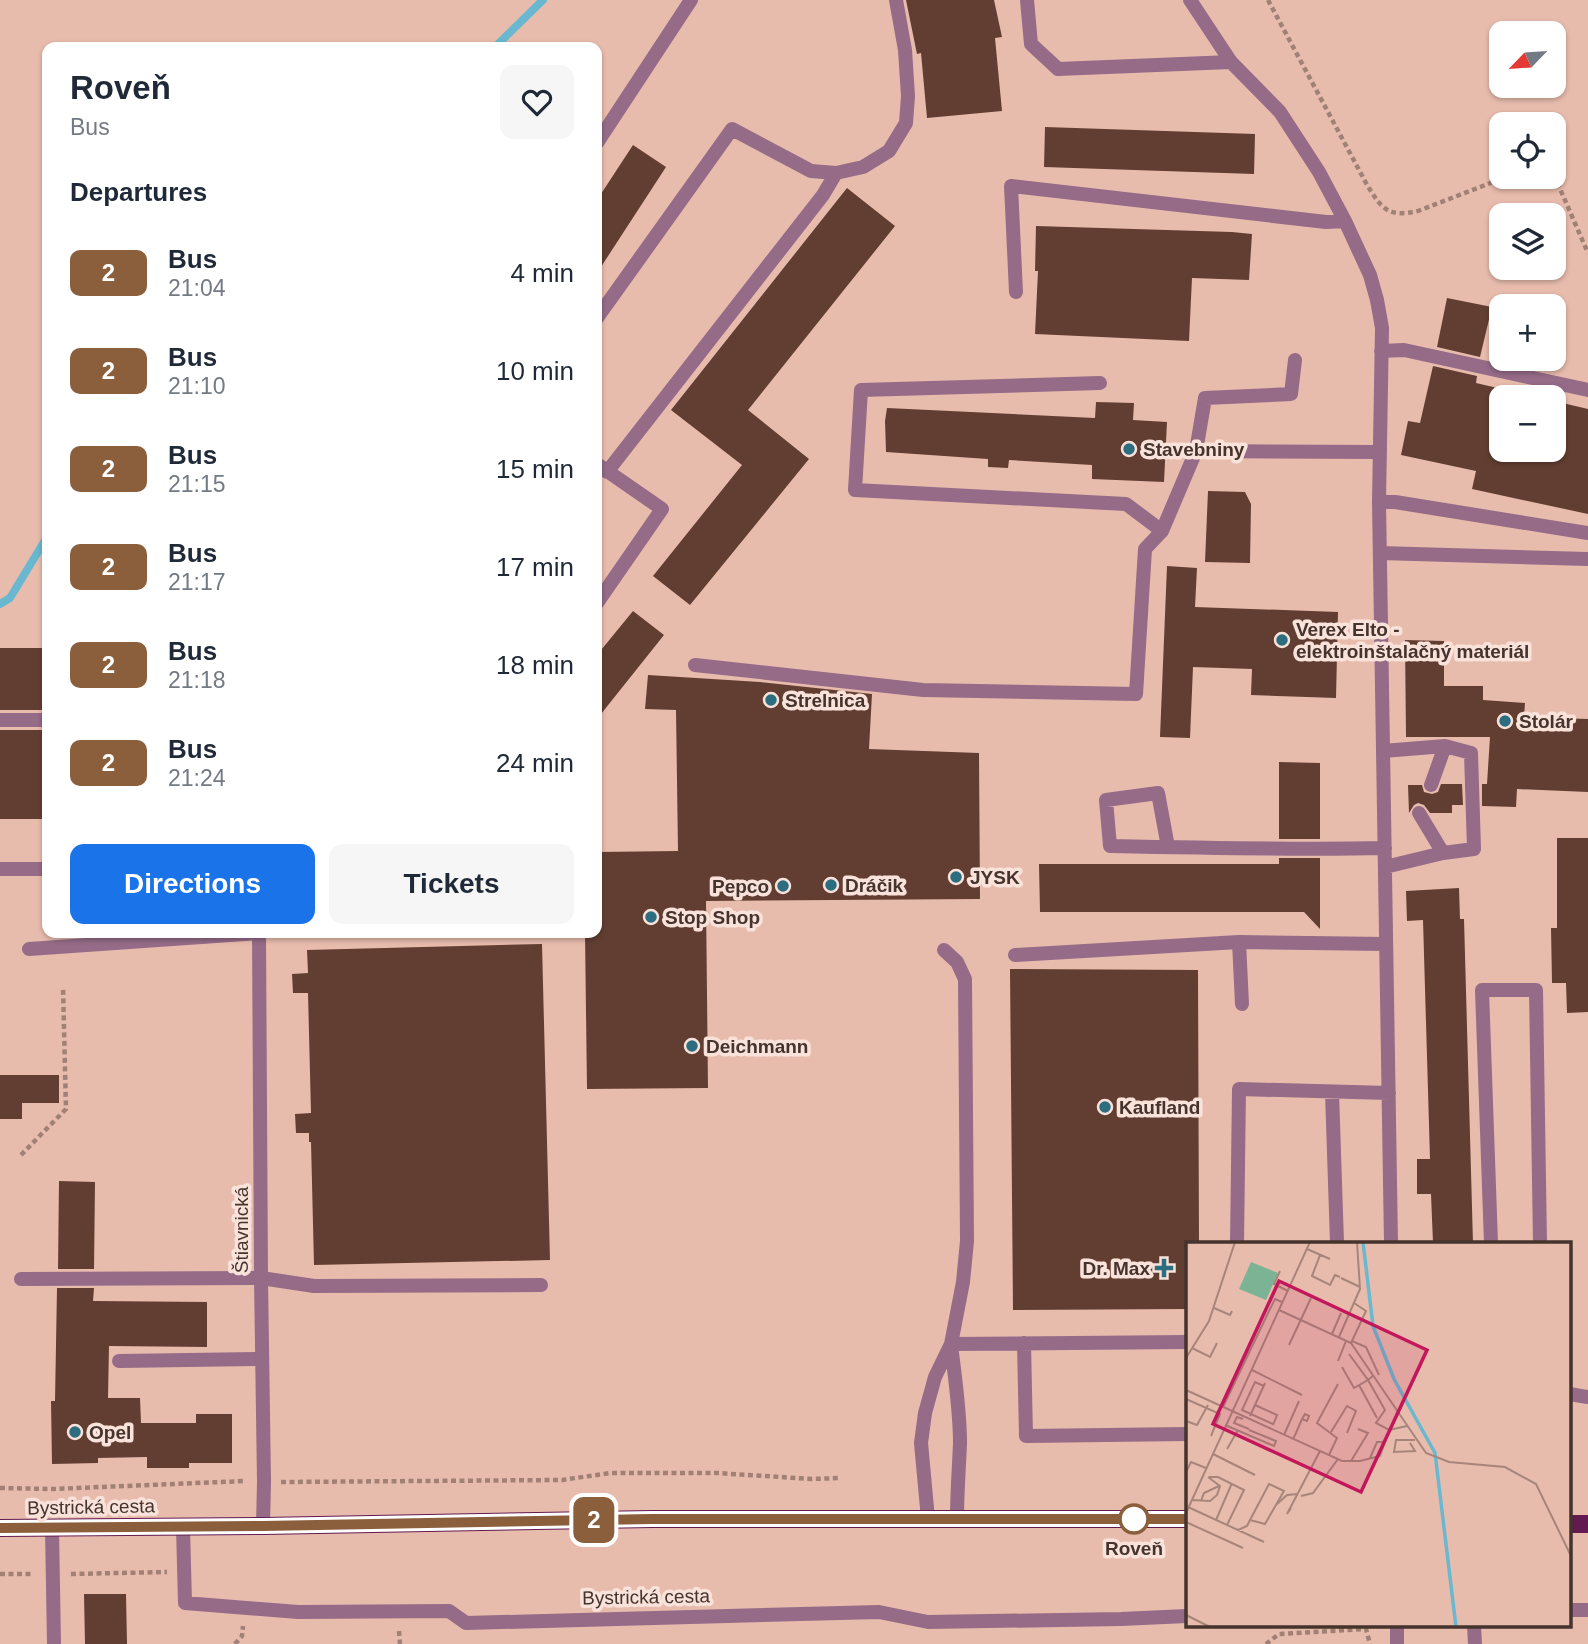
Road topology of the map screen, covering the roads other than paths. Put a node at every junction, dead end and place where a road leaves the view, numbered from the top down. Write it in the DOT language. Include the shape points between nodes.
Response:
graph roads {
  1 [pos="691,0"];
  2 [pos="896,0"];
  3 [pos="1027,0"];
  4 [pos="1190,0"];
  5 [pos="1231,62"];
  6 [pos="602,135"];
  7 [pos="836,173"];
  8 [pos="1345,221"];
  9 [pos="1016,292"];
  10 [pos="602,311"];
  11 [pos="1381,351"];
  12 [pos="1295,360"];
  13 [pos="1100,383"];
  14 [pos="1588,390"];
  15 [pos="1196,451"];
  16 [pos="1379,452"];
  17 [pos="602,468"];
  18 [pos="1379,502"];
  19 [pos="1162,531"];
  20 [pos="1588,533"];
  21 [pos="1380,553"];
  22 [pos="1588,559"];
  23 [pos="602,596"];
  24 [pos="695,665"];
  25 [pos="0,720"];
  26 [pos="42,720"];
  27 [pos="1445,747"];
  28 [pos="1383,751"];
  29 [pos="1431,785"];
  30 [pos="1419,813"];
  31 [pos="1168,847"];
  32 [pos="1385,848"];
  33 [pos="1443,853"];
  34 [pos="1385,867"];
  35 [pos="0,869"];
  36 [pos="42,869"];
  37 [pos="182,938"];
  38 [pos="259,938"];
  39 [pos="1239,942"];
  40 [pos="1386,944"];
  41 [pos="29,948"];
  42 [pos="944,950"];
  43 [pos="1015,955"];
  44 [pos="1242,1004"];
  45 [pos="1332,1092"];
  46 [pos="1389,1093"];
  47 [pos="1237,1242"];
  48 [pos="1337,1242"];
  49 [pos="1391,1242"];
  50 [pos="1491,1242"];
  51 [pos="1540,1242"];
  52 [pos="22,1279"];
  53 [pos="261,1279"];
  54 [pos="541,1285"];
  55 [pos="1186,1342"];
  56 [pos="1024,1343"];
  57 [pos="951,1344"];
  58 [pos="262,1359"];
  59 [pos="119,1361"];
  60 [pos="1570,1394"];
  61 [pos="1588,1397"];
  62 [pos="1186,1434"];
  63 [pos="928,1519"];
  64 [pos="957,1519"];
  65 [pos="1186,1519"];
  66 [pos="1570,1524"];
  67 [pos="1588,1524"];
  68 [pos="263,1526"];
  69 [pos="183,1527"];
  70 [pos="0,1528"];
  71 [pos="52,1528"];
  72 [pos="1570,1610"];
  73 [pos="1588,1610"];
  74 [pos="1186,1616"];
  75 [pos="1397,1626"];
  76 [pos="1475,1626"];
  77 [pos="54,1644"];
  78 [pos="1397,1644"];
  79 [pos="1475,1644"];
  1 -- 6 [label="street"];
  2 -- 7 [label="street" via="905,50 906,122 889,151 863,167"];
  3 -- 5 [label="street" via="1031,44 1058,69"];
  4 -- 5 [label="street"];
  5 -- 8 [label="street" via="1280,112"];
  7 -- 10 [label="street" via="811,171 732,129"];
  7 -- 17 [label="street"];
  8 -- 9 [label="street" via="1011,186"];
  8 -- 11 [label="street" via="1377,300"];
  11 -- 14 [label="street" via="1404,349"];
  11 -- 16 [label="street"];
  12 -- 15 [label="street" via="1291,394 1205,398"];
  13 -- 19 [label="street" via="861,390 855,490 1126,504"];
  15 -- 16 [label="street"];
  15 -- 19 [label="street"];
  16 -- 18 [label="street"];
  17 -- 23 [label="street" via="662,509"];
  18 -- 20 [label="street"];
  18 -- 21 [label="street"];
  19 -- 24 [label="street" via="1145,550 1136,694 923,690"];
  21 -- 22 [label="street"];
  21 -- 28 [label="street"];
  25 -- 26 [label="street"];
  27 -- 28 [label="street"];
  27 -- 29 [label="street"];
  27 -- 33 [label="street" via="1471,753 1474,849"];
  28 -- 32 [label="street"];
  30 -- 33 [label="street"];
  31 -- 31 [label="street" via="1110,846 1106,800 1158,793"];
  31 -- 32 [label="street"];
  32 -- 34 [label="street"];
  33 -- 34 [label="street"];
  34 -- 40 [label="street"];
  35 -- 36 [label="street"];
  37 -- 41 [label="street"];
  38 -- 53 [label="street, Štiavnická"];
  39 -- 40 [label="street"];
  39 -- 43 [label="street"];
  39 -- 44 [label="street"];
  40 -- 46 [label="street"];
  42 -- 57 [label="street" via="965,979 967,1241"];
  45 -- 46 [label="street"];
  45 -- 47 [label="street" via="1238,1089"];
  45 -- 48 [label="street"];
  46 -- 49 [label="street"];
  50 -- 51 [label="street" via="1482,990 1536,990"];
  52 -- 53 [label="street"];
  53 -- 54 [label="street" via="313,1286"];
  53 -- 58 [label="street, Štiavnická"];
  55 -- 56 [label="street"];
  56 -- 57 [label="street"];
  56 -- 62 [label="street" via="1026,1436"];
  57 -- 63 [label="street" via="935,1377 922,1433"];
  57 -- 64 [label="street" via="959,1414"];
  58 -- 59 [label="street"];
  58 -- 68 [label="street, Štiavnická"];
  60 -- 61 [label="street"];
  63 -- 64 [label="main road, Bystrická cesta"];
  63 -- 68 [label="main road, Bystrická cesta"];
  64 -- 65 [label="main road, Bystrická cesta"];
  66 -- 67 [label="main road"];
  68 -- 69 [label="main road, Bystrická cesta"];
  69 -- 71 [label="main road, Bystrická cesta"];
  69 -- 74 [label="street, Bystrická cesta" via="185,1603 298,1612 449,1611 466,1623 879,1612 928,1622"];
  70 -- 71 [label="main road, Bystrická cesta"];
  71 -- 77 [label="street"];
  72 -- 73 [label="street"];
  75 -- 78 [label="street"];
  76 -- 79 [label="street"];
}
